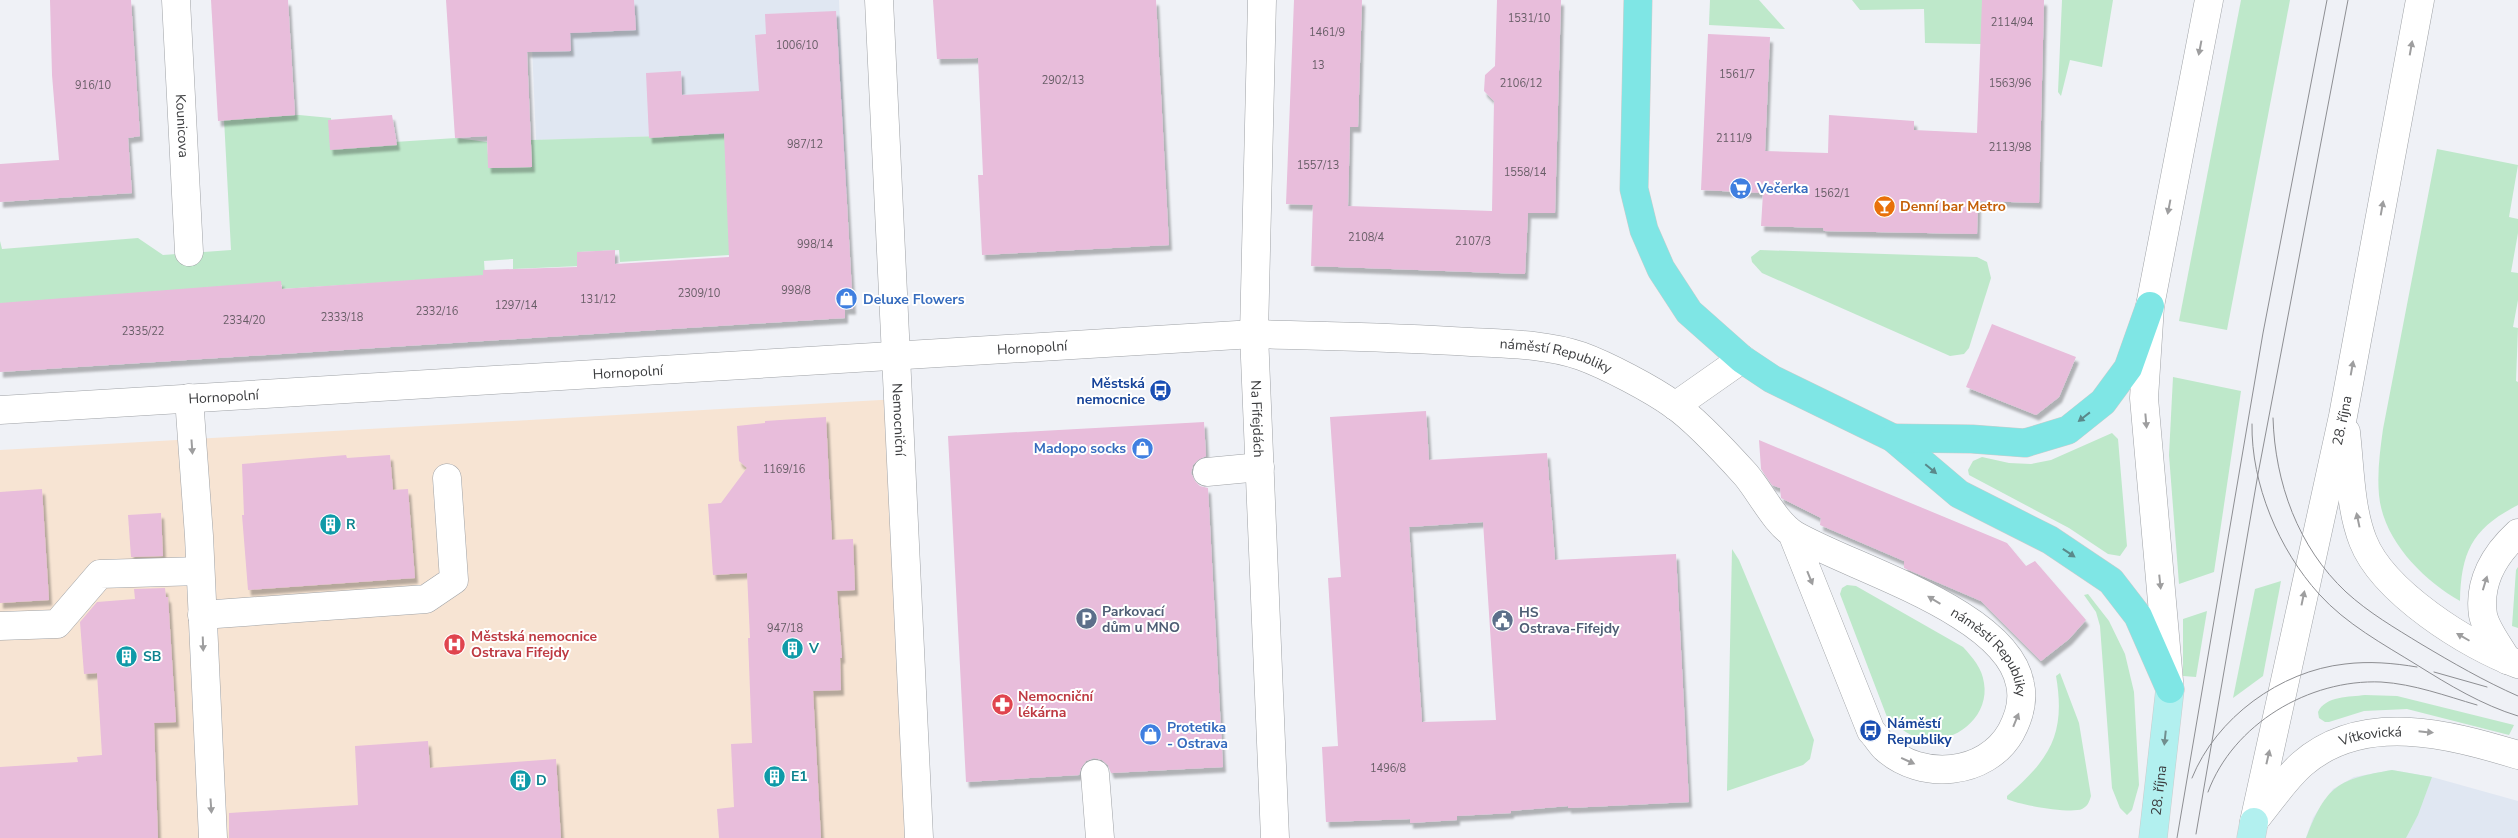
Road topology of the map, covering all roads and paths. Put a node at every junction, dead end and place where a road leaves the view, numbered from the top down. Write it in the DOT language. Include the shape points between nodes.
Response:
graph roads {
  1 [pos="176,0"];
  2 [pos="879,0"];
  3 [pos="1262,0"];
  4 [pos="1638,0"];
  5 [pos="2209,0"];
  6 [pos="2420,0"];
  7 [pos="189,252"];
  8 [pos="2150,306"];
  9 [pos="1254,334"];
  10 [pos="897,355"];
  11 [pos="1742,359"];
  12 [pos="2136,370"];
  13 [pos="188,398"];
  14 [pos="1675,406"];
  15 [pos="0,410"];
  16 [pos="2343,416"];
  17 [pos="1893,438"];
  18 [pos="1260,467"];
  19 [pos="1207,472"];
  20 [pos="446,478"];
  21 [pos="1792,533"];
  22 [pos="2518,533"];
  23 [pos="200,571"];
  24 [pos="202,615"];
  25 [pos="0,626"];
  26 [pos="2512,662"];
  27 [pos="2170,689"];
  28 [pos="2518,755"];
  29 [pos="1095,774"];
  30 [pos="2252,830"];
  31 [pos="213,838"];
  32 [pos="919,838"];
  33 [pos="1100,838"];
  34 [pos="1275,838"];
  35 [pos="2153,838"];
  1 -- 7 [label="street, Kounicova"];
  2 -- 10 [label="street, Nemocniční"];
  3 -- 9 [label="street, Na Fifejdách"];
  4 -- 11 [label="highway" via="1634,189 1644,230 1661,269 1689,312"];
  5 -- 8 [label="street, one-way"];
  16 -- 6 [label="street, 28. října, one-way"];
  8 -- 12 [label="highway"];
  9 -- 10 [label="street, Hornopolní"];
  9 -- 14 [label="street, náměstí Republiky" via="1396,337 1552,347 1606,367"];
  9 -- 18 [label="street, Na Fifejdách"];
  10 -- 13 [label="street, Hornopolní"];
  10 -- 32 [label="street, Nemocniční"];
  11 -- 14 [label="street"];
  11 -- 17 [label="highway" via="1772,379"];
  12 -- 17 [label="highway, one-way" via="2104,402 2068,430 2025,443 1972,438"];
  12 -- 27 [label="street, 28. října, one-way" via="2145,408"];
  13 -- 15 [label="street, Hornopolní"];
  13 -- 23 [label="street, one-way"];
  14 -- 21 [label="street, náměstí Republiky" via="1746,476"];
  26 -- 16 [label="street, one-way" via="2448,628 2394,585 2378,564 2363,542"];
  30 -- 16 [label="street, 28. října, one-way"];
  17 -- 27 [label="highway, one-way" via="1960,494 2050,540 2111,581 2138,616"];
  18 -- 19 [label="street"];
  18 -- 34 [label="street, Na Fifejdách"];
  20 -- 24 [label="street" via="454,580 426,599"];
  21 -- 21 [label="street, náměstí Republiky, one-way" via="1871,731 1886,748 1905,761 1929,769 1951,770 1986,758 2005,742 2022,703 2021,684 2014,661 1995,640 1928,596"];
  26 -- 22 [label="street, one-way" via="2483,616 2483,587 2494,559"];
  23 -- 24 [label="street"];
  23 -- 25 [label="street" via="100,574 57,624"];
  24 -- 31 [label="street, one-way"];
  27 -- 35 [label="main road, 28. října, one-way"];
  30 -- 28 [label="street, Vítkovická, one-way" via="2303,763 2334,745 2366,735 2390,731 2433,732"];
  29 -- 33 [label="street"];
}
